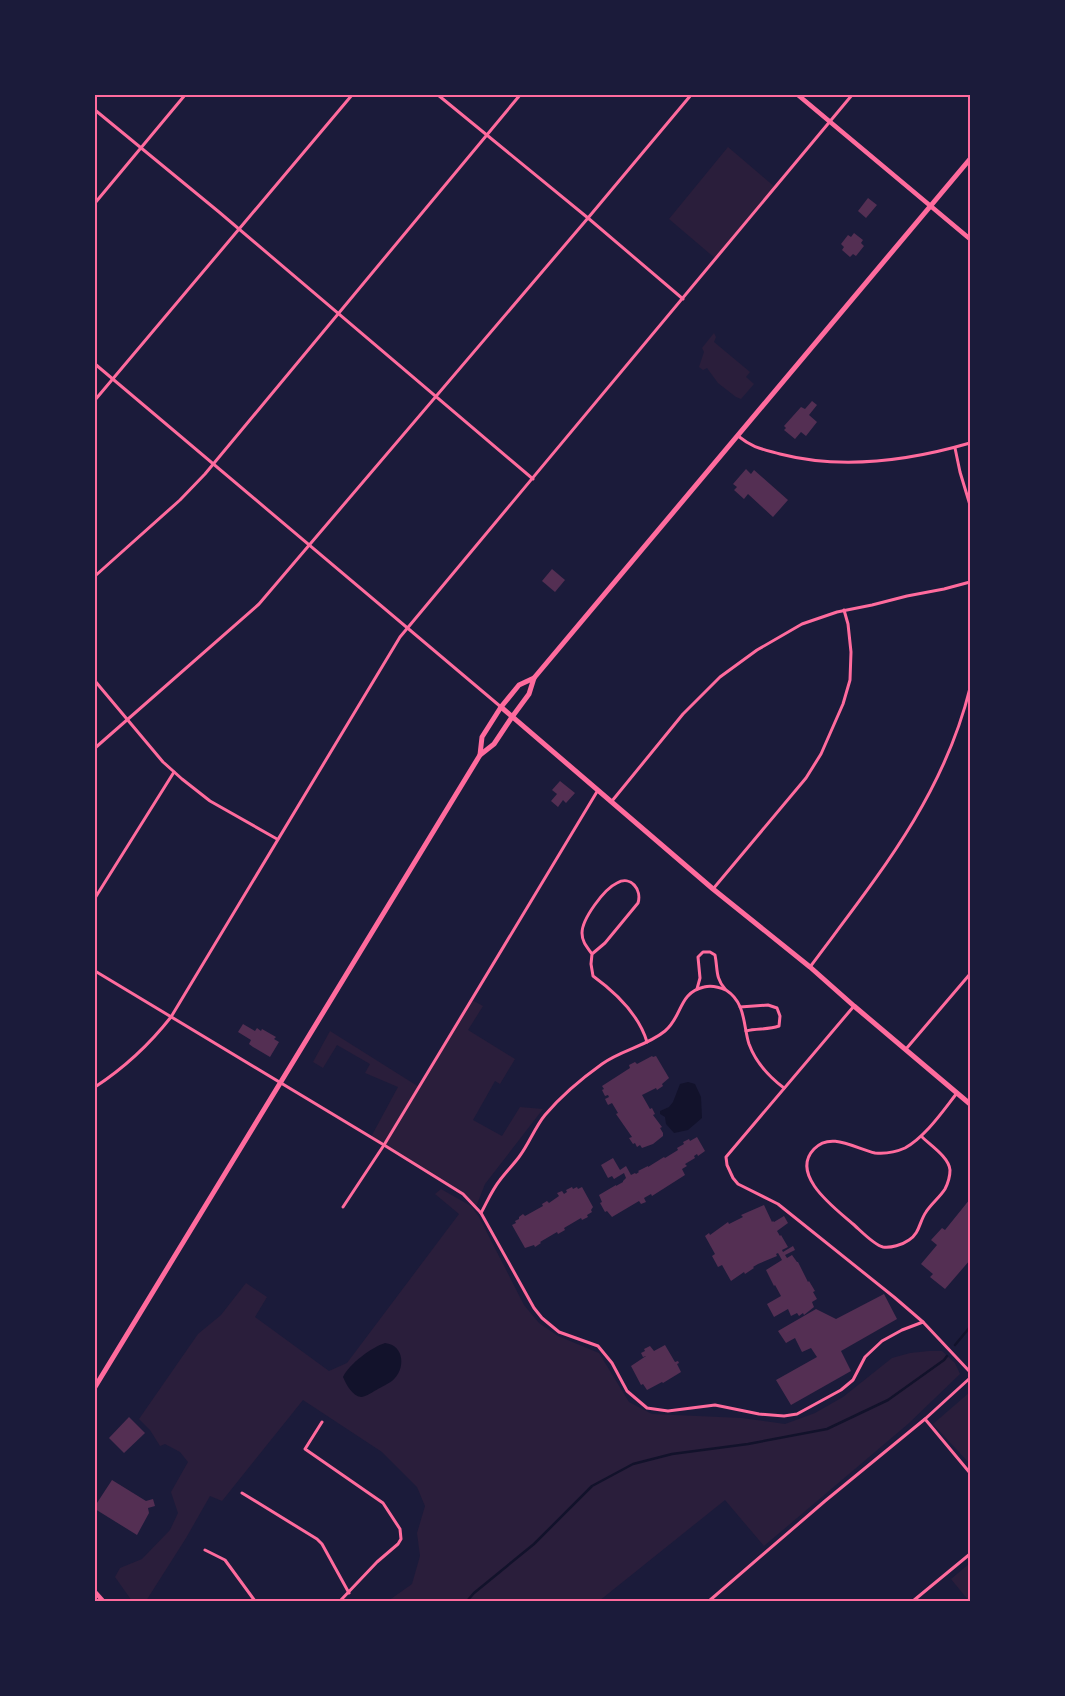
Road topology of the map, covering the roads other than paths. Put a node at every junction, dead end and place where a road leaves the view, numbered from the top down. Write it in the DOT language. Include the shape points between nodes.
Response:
graph roads {
  1 [pos="185,95"];
  2 [pos="352,95"];
  3 [pos="438,95"];
  4 [pos="520,95"];
  5 [pos="691,95"];
  6 [pos="798,95"];
  7 [pos="852,95"];
  8 [pos="95,110"];
  9 [pos="830,123"];
  10 [pos="486,136"];
  11 [pos="141,148"];
  12 [pos="970,159"];
  13 [pos="95,203"];
  14 [pos="930,206"];
  15 [pos="588,218"];
  16 [pos="239,229"];
  17 [pos="970,239"];
  18 [pos="683,299"];
  19 [pos="338,313"];
  20 [pos="95,364"];
  21 [pos="112,379"];
  22 [pos="435,396"];
  23 [pos="95,400"];
  24 [pos="737,436"];
  25 [pos="970,443"];
  26 [pos="955,448"];
  27 [pos="213,464"];
  28 [pos="533,479"];
  29 [pos="970,505"];
  30 [pos="309,545"];
  31 [pos="95,576"];
  32 [pos="970,582"];
  33 [pos="844,610"];
  34 [pos="407,629"];
  35 [pos="534,678"];
  36 [pos="95,681"];
  37 [pos="970,689"];
  38 [pos="501,707"];
  39 [pos="512,717"];
  40 [pos="128,719"];
  41 [pos="95,748"];
  42 [pos="480,754"];
  43 [pos="174,772"];
  44 [pos="598,790"];
  45 [pos="612,801"];
  46 [pos="277,839"];
  47 [pos="714,889"];
  48 [pos="95,898"];
  49 [pos="592,954"];
  50 [pos="810,967"];
  51 [pos="95,971"];
  52 [pos="970,974"];
  53 [pos="697,989"];
  54 [pos="725,990"];
  55 [pos="854,1006"];
  56 [pos="740,1007"];
  57 [pos="170,1017"];
  58 [pos="746,1032"];
  59 [pos="647,1042"];
  60 [pos="906,1050"];
  61 [pos="280,1084"];
  62 [pos="95,1087"];
  63 [pos="784,1088"];
  64 [pos="957,1093"];
  65 [pos="970,1104"];
  66 [pos="921,1136"];
  67 [pos="384,1145"];
  68 [pos="343,1207"];
  69 [pos="481,1213"];
  70 [pos="923,1322"];
  71 [pos="970,1372"];
  72 [pos="970,1378"];
  73 [pos="95,1387"];
  74 [pos="925,1419"];
  75 [pos="322,1422"];
  76 [pos="970,1473"];
  77 [pos="242,1493"];
  78 [pos="205,1550"];
  79 [pos="970,1554"];
  80 [pos="95,1592"];
  81 [pos="349,1593"];
  82 [pos="103,1601"];
  83 [pos="255,1601"];
  84 [pos="340,1601"];
  85 [pos="709,1601"];
  86 [pos="913,1601"];
  1 -- 11 [label="street"];
  2 -- 16 [label="street"];
  3 -- 10 [label="street"];
  4 -- 10 [label="street"];
  5 -- 15 [label="street"];
  6 -- 9 [label="main road"];
  7 -- 9 [label="street"];
  8 -- 11 [label="street"];
  9 -- 14 [label="main road"];
  9 -- 18 [label="street"];
  10 -- 15 [label="street"];
  10 -- 19 [label="street"];
  11 -- 13 [label="street"];
  11 -- 16 [label="street"];
  12 -- 14 [label="main road"];
  14 -- 17 [label="main road"];
  14 -- 24 [label="main road"];
  15 -- 18 [label="street"];
  15 -- 22 [label="street"];
  16 -- 19 [label="street"];
  16 -- 21 [label="street"];
  18 -- 28 [label="street"];
  19 -- 22 [label="street"];
  19 -- 27 [label="street"];
  20 -- 21 [label="street"];
  21 -- 23 [label="street"];
  21 -- 27 [label="street"];
  22 -- 28 [label="street"];
  22 -- 30 [label="street"];
  24 -- 26 [label="street" via="762,450 824,462 880,461"];
  24 -- 35 [label="main road"];
  25 -- 26 [label="street"];
  26 -- 29 [label="street"];
  27 -- 30 [label="street"];
  27 -- 31 [label="street" via="180,500"];
  28 -- 34 [label="street"];
  30 -- 34 [label="street"];
  30 -- 40 [label="street" via="246,617"];
  32 -- 33 [label="street"];
  33 -- 45 [label="street" via="794,628 720,677 682,714"];
  33 -- 47 [label="street" via="851,652 850,680 821,754 806,778"];
  34 -- 38 [label="street"];
  34 -- 46 [label="street"];
  35 -- 38 [label="main road" via="519,685"];
  35 -- 39 [label="main road" via="529,694"];
  36 -- 40 [label="street"];
  37 -- 50 [label="street" via="947,757 914,824"];
  38 -- 39 [label="main road"];
  38 -- 42 [label="main road" via="482,737"];
  39 -- 42 [label="main road" via="494,744"];
  39 -- 44 [label="main road"];
  40 -- 41 [label="street"];
  40 -- 43 [label="street"];
  42 -- 61 [label="main road"];
  43 -- 46 [label="street" via="210,801"];
  43 -- 48 [label="street"];
  44 -- 45 [label="main road"];
  44 -- 67 [label="street"];
  45 -- 47 [label="main road"];
  46 -- 57 [label="street"];
  47 -- 50 [label="main road"];
  49 -- 49 [label="street" via="584,944 582,932 588,915 616,883 633,884 640,896 638,903"];
  49 -- 59 [label="street" via="592,976 610,988 623,1003 644,1031"];
  50 -- 55 [label="main road"];
  51 -- 57 [label="street"];
  52 -- 60 [label="street"];
  53 -- 54 [label="street" via="706,986"];
  53 -- 54 [label="street" via="700,978 698,956 710,952 715,955 718,980"];
  53 -- 59 [label="street" via="689,994 674,1022"];
  54 -- 56 [label="street"];
  55 -- 60 [label="main road"];
  55 -- 63 [label="street"];
  56 -- 58 [label="street"];
  56 -- 58 [label="street" via="768,1005 777,1008 780,1016 779,1026"];
  57 -- 61 [label="street"];
  57 -- 62 [label="street" via="135,1057"];
  58 -- 63 [label="street" via="760,1066"];
  59 -- 69 [label="street" via="603,1064 573,1087 545,1116 521,1155 499,1181"];
  60 -- 64 [label="main road"];
  61 -- 67 [label="street"];
  61 -- 73 [label="main road"];
  63 -- 70 [label="street" via="726,1157 733,1178 778,1204"];
  64 -- 65 [label="main road"];
  64 -- 66 [label="street"];
  66 -- 66 [label="street" via="905,1147 877,1153 838,1141 825,1142 814,1148 808,1159 807,1169 813,1186 882,1246 895,1246 909,1240 919,1231 926,1212 944,1190 949,1178 950,1168 945,1159"];
  67 -- 68 [label="street"];
  67 -- 69 [label="street" via="463,1194"];
  69 -- 70 [label="street" via="542,1318 559,1332 598,1346 628,1391 647,1408 668,1411 714,1405 759,1414 797,1414 841,1390 852,1380 865,1357 882,1341"];
  70 -- 71 [label="street"];
  72 -- 74 [label="street"];
  74 -- 76 [label="street"];
  74 -- 85 [label="street"];
  75 -- 81 [label="street" via="305,1449 383,1503 400,1528 402,1539"];
  77 -- 81 [label="street" via="317,1539"];
  78 -- 83 [label="street" via="224,1560"];
  79 -- 86 [label="street"];
  80 -- 82 [label="main road"];
  81 -- 84 [label="street"];
}
